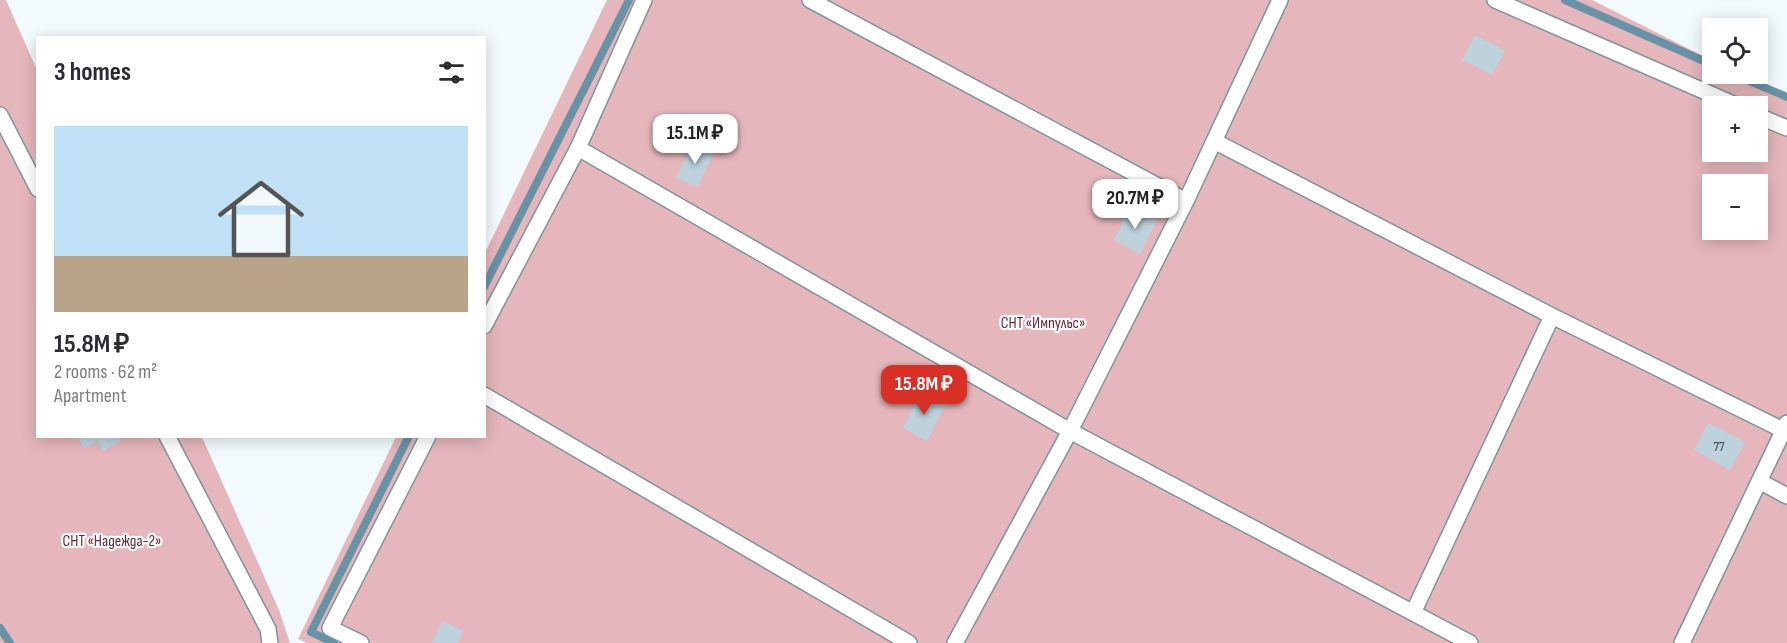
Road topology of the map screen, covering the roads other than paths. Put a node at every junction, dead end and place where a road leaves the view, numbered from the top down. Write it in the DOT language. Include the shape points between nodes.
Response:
graph roads {
  1 [pos="644,0"];
  2 [pos="810,0"];
  3 [pos="1280,0"];
  4 [pos="1495,0"];
  5 [pos="1715,96"];
  6 [pos="0,115"];
  7 [pos="1768,120"];
  8 [pos="1787,128"];
  9 [pos="1214,141"];
  10 [pos="578,148"];
  11 [pos="36,185"];
  12 [pos="1186,201"];
  13 [pos="1552,316"];
  14 [pos="486,322"];
  15 [pos="486,396"];
  16 [pos="1785,427"];
  17 [pos="1070,431"];
  18 [pos="168,438"];
  19 [pos="427,438"];
  20 [pos="1759,481"];
  21 [pos="1787,496"];
  22 [pos="1413,613"];
  23 [pos="270,643"];
  24 [pos="361,643"];
  25 [pos="909,643"];
  26 [pos="955,643"];
  27 [pos="1470,643"];
  28 [pos="1682,643"];
  1 -- 10 [label="lane"];
  2 -- 12 [label="lane"];
  3 -- 9 [label="lane"];
  4 -- 5 [label="lane"];
  6 -- 11 [label="lane"];
  7 -- 8 [label="lane"];
  9 -- 12 [label="lane"];
  9 -- 13 [label="lane"];
  10 -- 14 [label="lane"];
  10 -- 17 [label="lane"];
  12 -- 17 [label="lane"];
  13 -- 16 [label="lane"];
  13 -- 22 [label="lane"];
  15 -- 25 [label="lane"];
  16 -- 20 [label="lane"];
  17 -- 22 [label="lane"];
  17 -- 26 [label="lane"];
  18 -- 23 [label="lane" via="268,629"];
  19 -- 24 [label="lane" via="330,628"];
  20 -- 21 [label="lane"];
  20 -- 28 [label="lane"];
  22 -- 27 [label="lane"];
}
